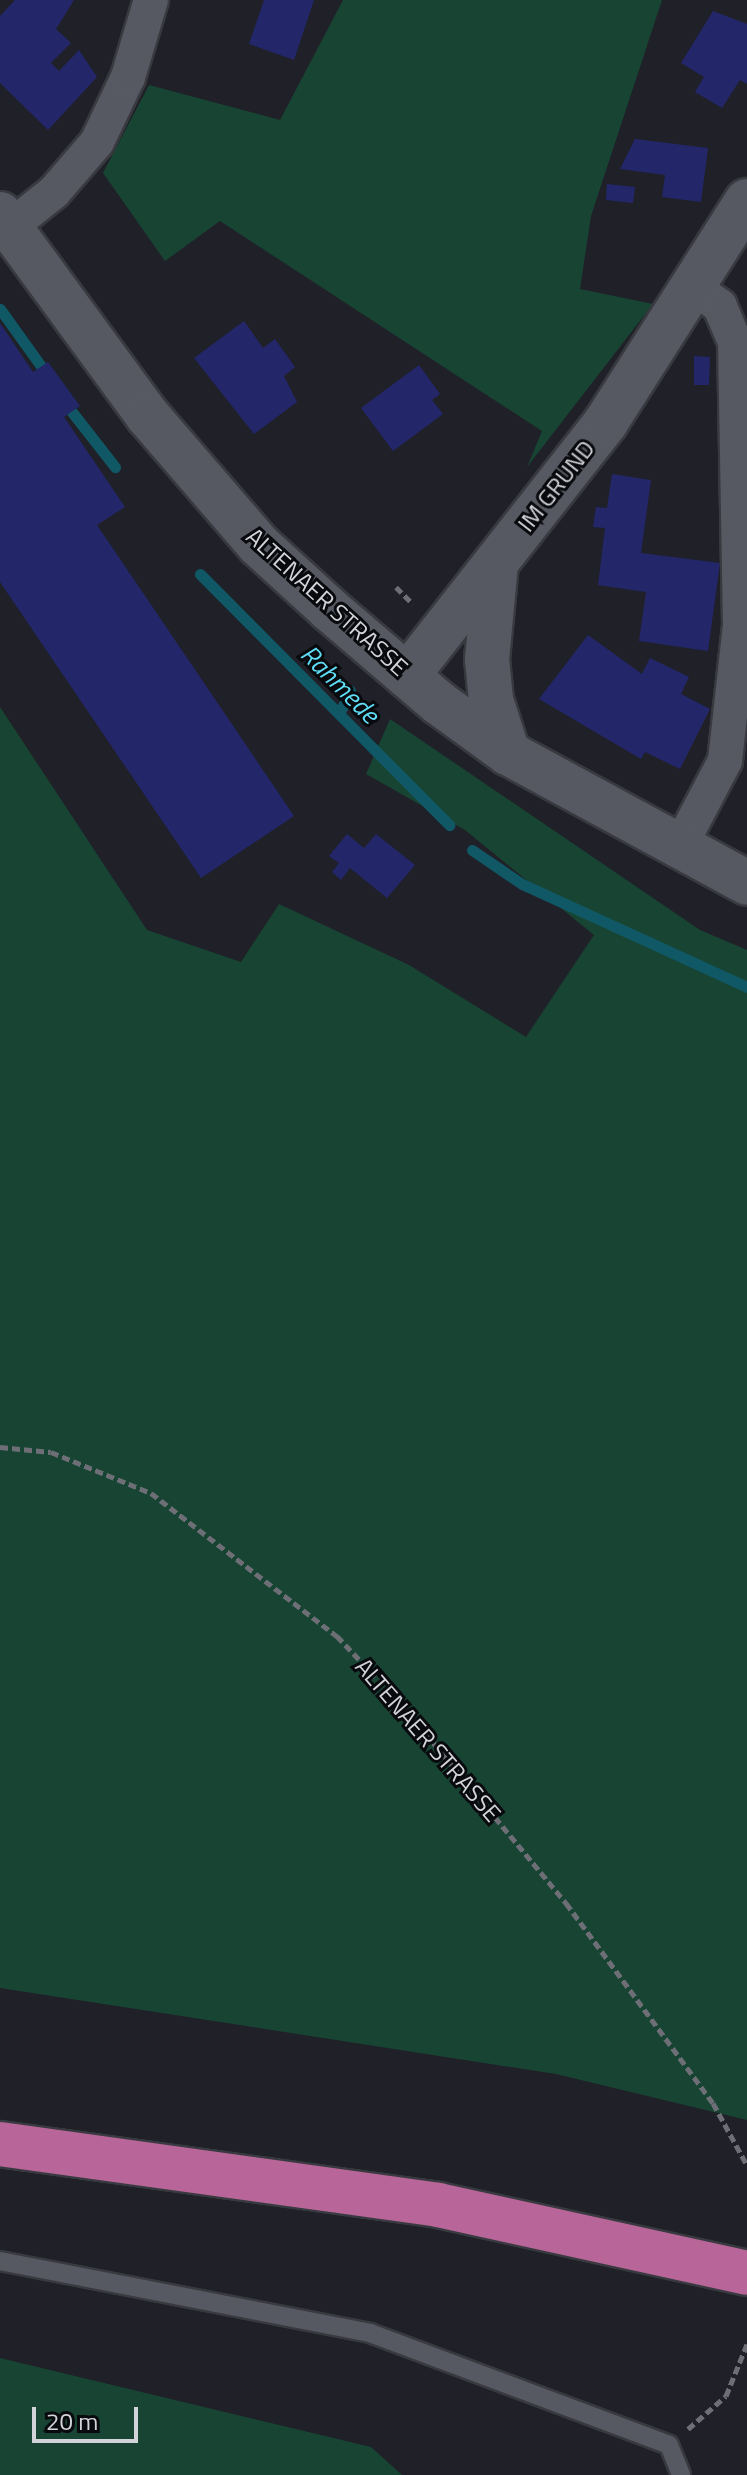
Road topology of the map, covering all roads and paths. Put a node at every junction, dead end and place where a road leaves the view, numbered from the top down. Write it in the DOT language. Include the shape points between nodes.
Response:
graph roads {
  1 [pos="151,0"];
  2 [pos="747,201"];
  3 [pos="5,221"];
  4 [pos="693,287"];
  5 [pos="496,564"];
  6 [pos="407,676"];
  7 [pos="508,753"];
  8 [pos="678,850"];
  9 [pos="747,883"];
  10 [pos="0,1447"];
  11 [pos="0,2119"];
  12 [pos="0,2144"];
  13 [pos="747,2165"];
  14 [pos="697,2244"];
  15 [pos="747,2244"];
  16 [pos="0,2261"];
  17 [pos="747,2273"];
  18 [pos="747,2344"];
  19 [pos="669,2445"];
  20 [pos="681,2475"];
  1 -- 3 [label="street" via="128,77 97,142 67,179"];
  2 -- 4 [label="main road, IM GRUND"];
  3 -- 6 [label="main road, ALTENAER STRASSE" via="148,416 259,545"];
  4 -- 5 [label="main road, IM GRUND" via="606,422"];
  4 -- 8 [label="street" via="720,306 735,342 740,626 725,761"];
  5 -- 6 [label="main road, IM GRUND"];
  5 -- 7 [label="main road" via="487,659 491,700"];
  6 -- 7 [label="main road, ALTENAER STRASSE"];
  7 -- 8 [label="main road, ALTENAER STRASSE"];
  8 -- 9 [label="main road, ALTENAER STRASSE"];
  10 -- 13 [label="path, ALTENAER STRASSE" via="51,1452 151,1493 337,1636 403,1706 566,1903 713,2103"];
  11 -- 14 [label="highway" via="441,2180"];
  12 -- 14 [label="highway"];
  14 -- 15 [label="highway"];
  14 -- 17 [label="highway"];
  16 -- 19 [label="lane" via="370,2333"];
  18 -- 19 [label="path" via="726,2396"];
  19 -- 20 [label="lane"];
}
